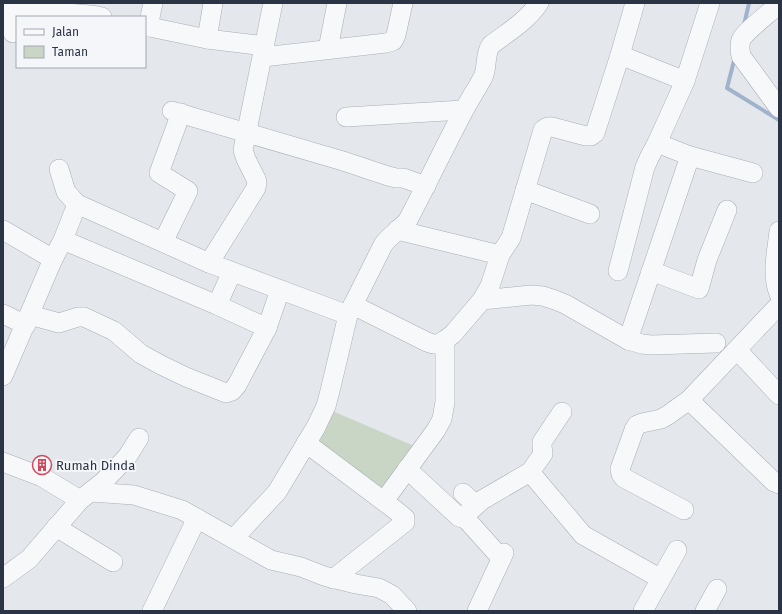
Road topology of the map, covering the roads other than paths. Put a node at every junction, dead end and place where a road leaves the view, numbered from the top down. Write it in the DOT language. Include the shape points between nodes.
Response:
graph roads {
  1 [pos="153,3"];
  2 [pos="213,3"];
  3 [pos="273,3"];
  4 [pos="337,3"];
  5 [pos="403,3"];
  6 [pos="539,3"];
  7 [pos="635,3"];
  8 [pos="710,3"];
  9 [pos="779,4"];
  10 [pos="15,10"];
  11 [pos="95,11"];
  12 [pos="146,27"];
  13 [pos="13,33"];
  14 [pos="206,39"];
  15 [pos="328,49"];
  16 [pos="264,51"];
  17 [pos="620,55"];
  18 [pos="685,81"];
  19 [pos="779,108"];
  20 [pos="463,110"];
  21 [pos="346,117"];
  22 [pos="246,132"];
  23 [pos="657,143"];
  24 [pos="690,156"];
  25 [pos="59,169"];
  26 [pos="753,172"];
  27 [pos="426,186"];
  28 [pos="525,190"];
  29 [pos="77,204"];
  30 [pos="727,210"];
  31 [pos="590,214"];
  32 [pos="3,230"];
  33 [pos="397,230"];
  34 [pos="779,231"];
  35 [pos="63,240"];
  36 [pos="163,242"];
  37 [pos="500,255"];
  38 [pos="53,259"];
  39 [pos="209,263"];
  40 [pos="618,271"];
  41 [pos="652,271"];
  42 [pos="232,272"];
  43 [pos="280,290"];
  44 [pos="779,294"];
  45 [pos="482,300"];
  46 [pos="217,305"];
  47 [pos="779,305"];
  48 [pos="351,310"];
  49 [pos="3,314"];
  50 [pos="28,320"];
  51 [pos="267,328"];
  52 [pos="445,340"];
  53 [pos="628,340"];
  54 [pos="716,343"];
  55 [pos="736,350"];
  56 [pos="3,376"];
  57 [pos="779,395"];
  58 [pos="689,400"];
  59 [pos="562,412"];
  60 [pos="139,438"];
  61 [pos="306,443"];
  62 [pos="3,462"];
  63 [pos="407,469"];
  64 [pos="530,472"];
  65 [pos="779,484"];
  66 [pos="85,496"];
  67 [pos="384,501"];
  68 [pos="684,510"];
  69 [pos="197,518"];
  70 [pos="462,518"];
  71 [pos="56,527"];
  72 [pos="234,538"];
  73 [pos="677,550"];
  74 [pos="113,562"];
  75 [pos="7,570"];
  76 [pos="333,578"];
  77 [pos="661,579"];
  78 [pos="717,589"];
  79 [pos="152,611"];
  80 [pos="407,611"];
  81 [pos="477,611"];
  82 [pos="643,611"];
  83 [pos="705,611"];
  1 -- 12 [label="street"];
  2 -- 14 [label="street"];
  3 -- 16 [label="street"];
  4 -- 15 [label="street"];
  5 -- 15 [label="street" via="393,41"];
  6 -- 20 [label="street" via="526,18 491,45 482,78"];
  7 -- 17 [label="street"];
  8 -- 18 [label="street"];
  9 -- 19 [label="street" via="747,32 739,49 741,56"];
  10 -- 11 [label="street"];
  10 -- 13 [label="street"];
  12 -- 14 [label="street"];
  14 -- 16 [label="street"];
  15 -- 16 [label="street"];
  16 -- 22 [label="street"];
  17 -- 18 [label="street"];
  17 -- 28 [label="street" via="595,133 586,136 552,126 545,128"];
  18 -- 23 [label="street"];
  20 -- 21 [label="street"];
  20 -- 27 [label="street"];
  22 -- 27 [label="street"];
  22 -- 36 [label="street" via="176,112 159,173 188,191"];
  22 -- 39 [label="street" via="243,150 256,179 256,188"];
  23 -- 24 [label="street"];
  23 -- 40 [label="street" via="643,172"];
  24 -- 26 [label="street"];
  24 -- 41 [label="street"];
  25 -- 29 [label="street" via="66,192"];
  27 -- 33 [label="street" via="408,220"];
  28 -- 31 [label="street"];
  28 -- 37 [label="street" via="511,238"];
  29 -- 35 [label="street"];
  29 -- 36 [label="street"];
  30 -- 41 [label="street" via="707,260 699,289"];
  32 -- 38 [label="street"];
  33 -- 37 [label="street"];
  33 -- 48 [label="street" via="383,245"];
  34 -- 44 [label="street" via="775,272"];
  35 -- 38 [label="street"];
  35 -- 46 [label="street"];
  36 -- 39 [label="street"];
  37 -- 45 [label="street" via="490,286"];
  38 -- 50 [label="street"];
  39 -- 42 [label="street"];
  41 -- 53 [label="street"];
  42 -- 43 [label="street"];
  42 -- 46 [label="street"];
  43 -- 48 [label="street"];
  43 -- 51 [label="street"];
  45 -- 52 [label="street"];
  45 -- 53 [label="street" via="543,296 564,304"];
  46 -- 51 [label="street"];
  47 -- 55 [label="street"];
  48 -- 52 [label="street" via="433,344"];
  48 -- 61 [label="street" via="326,406"];
  49 -- 50 [label="street"];
  50 -- 51 [label="street" via="59,323 84,317 114,331 141,354 161,365 226,393 237,386"];
  50 -- 56 [label="street"];
  52 -- 63 [label="street" via="445,402 442,419"];
  53 -- 54 [label="street" via="652,345"];
  55 -- 57 [label="street"];
  55 -- 58 [label="street"];
  58 -- 65 [label="street"];
  58 -- 68 [label="street" via="661,419 637,425 620,469 624,478"];
  59 -- 64 [label="street" via="542,442 543,454"];
  60 -- 66 [label="street" via="127,457"];
  61 -- 67 [label="street"];
  61 -- 72 [label="street" via="277,492"];
  62 -- 66 [label="street"];
  63 -- 67 [label="street"];
  63 -- 70 [label="street"];
  64 -- 70 [label="street" via="482,500 470,499"];
  64 -- 77 [label="street" via="583,535"];
  66 -- 69 [label="street" via="134,495 182,510"];
  66 -- 71 [label="street"];
  67 -- 76 [label="street" via="405,518 405,522"];
  69 -- 72 [label="street"];
  69 -- 79 [label="street"];
  70 -- 81 [label="street" via="503,555"];
  71 -- 74 [label="street"];
  71 -- 75 [label="street" via="29,559"];
  72 -- 76 [label="street" via="271,560"];
  73 -- 77 [label="street"];
  76 -- 80 [label="street" via="379,588 392,595"];
  77 -- 82 [label="street"];
  78 -- 83 [label="street"];
}
